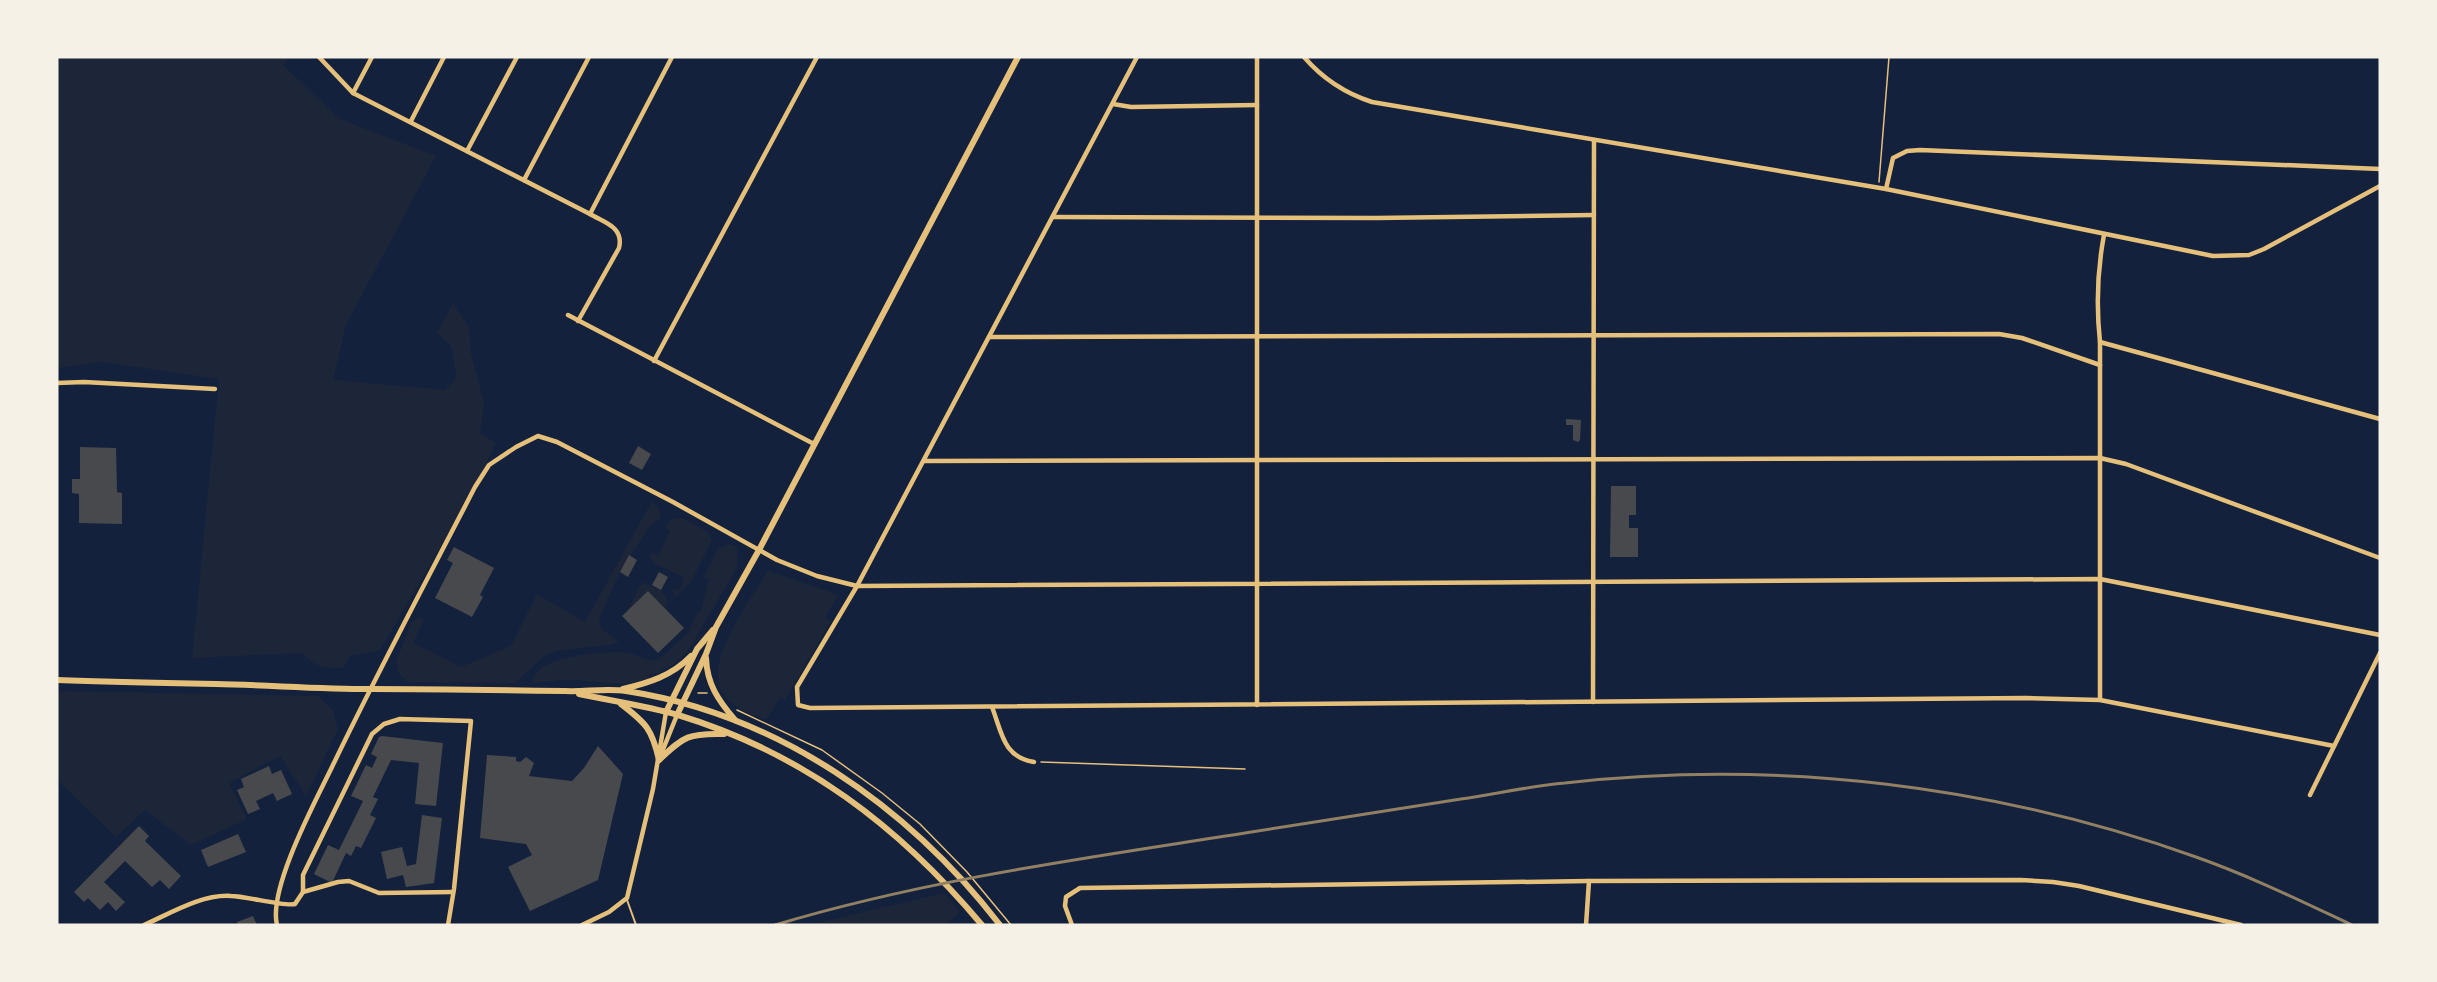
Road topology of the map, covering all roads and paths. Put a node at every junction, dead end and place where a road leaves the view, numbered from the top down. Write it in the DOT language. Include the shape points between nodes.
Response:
graph roads {
  1 [pos="319,57"];
  2 [pos="372,57"];
  3 [pos="444,57"];
  4 [pos="517,57"];
  5 [pos="589,57"];
  6 [pos="672,57"];
  7 [pos="817,57"];
  8 [pos="1018,57"];
  9 [pos="1137,57"];
  10 [pos="1257,57"];
  11 [pos="1304,57"];
  12 [pos="1889,57"];
  13 [pos="353,93"];
  14 [pos="1113,104"];
  15 [pos="1257,105"];
  16 [pos="411,121"];
  17 [pos="1594,140"];
  18 [pos="467,151"];
  19 [pos="2380,169"];
  20 [pos="524,180"];
  21 [pos="2380,186"];
  22 [pos="1878,187"];
  23 [pos="1886,189"];
  24 [pos="590,214"];
  25 [pos="1594,215"];
  26 [pos="1053,217"];
  27 [pos="1257,217"];
  28 [pos="2104,235"];
  29 [pos="568,315"];
  30 [pos="578,321"];
  31 [pos="1594,336"];
  32 [pos="989,337"];
  33 [pos="1257,337"];
  34 [pos="2100,342"];
  35 [pos="654,361"];
  36 [pos="2100,365"];
  37 [pos="57,382"];
  38 [pos="215,389"];
  39 [pos="2380,419"];
  40 [pos="814,444"];
  41 [pos="2100,458"];
  42 [pos="1594,459"];
  43 [pos="924,460"];
  44 [pos="1257,460"];
  45 [pos="759,550"];
  46 [pos="2380,558"];
  47 [pos="2100,579"];
  48 [pos="1593,582"];
  49 [pos="1257,584"];
  50 [pos="857,586"];
  51 [pos="716,627"];
  52 [pos="2380,635"];
  53 [pos="697,649"];
  54 [pos="2380,653"];
  55 [pos="706,654"];
  56 [pos="57,680"];
  57 [pos="370,689"];
  58 [pos="690,689"];
  59 [pos="617,690"];
  60 [pos="567,691"];
  61 [pos="714,693"];
  62 [pos="670,700"];
  63 [pos="2100,700"];
  64 [pos="618,702"];
  65 [pos="1593,702"];
  66 [pos="682,704"];
  67 [pos="1257,705"];
  68 [pos="992,707"];
  69 [pos="666,712"];
  70 [pos="677,715"];
  71 [pos="736,722"];
  72 [pos="731,734"];
  73 [pos="2334,746"];
  74 [pos="659,760"];
  75 [pos="1034,762"];
  76 [pos="1245,769"];
  77 [pos="2310,795"];
  78 [pos="1589,881"];
  79 [pos="303,892"];
  80 [pos="453,892"];
  81 [pos="627,898"];
  82 [pos="277,902"];
  83 [pos="144,925"];
  84 [pos="277,925"];
  85 [pos="448,925"];
  86 [pos="582,925"];
  87 [pos="636,925"];
  88 [pos="982,925"];
  89 [pos="1000,925"];
  90 [pos="1072,925"];
  91 [pos="1586,925"];
  92 [pos="2241,925"];
  1 -- 13 [label="street"];
  2 -- 13 [label="street"];
  3 -- 16 [label="street"];
  4 -- 18 [label="street"];
  5 -- 20 [label="street"];
  6 -- 24 [label="street"];
  7 -- 35 [label="street"];
  8 -- 40 [label="street"];
  9 -- 14 [label="street"];
  10 -- 15 [label="street"];
  11 -- 17 [label="street" via="1335,86 1372,102"];
  12 -- 22 [label="path"];
  13 -- 16 [label="street"];
  14 -- 15 [label="street"];
  14 -- 26 [label="street"];
  15 -- 27 [label="street"];
  16 -- 18 [label="street"];
  17 -- 22 [label="street"];
  17 -- 25 [label="street"];
  18 -- 20 [label="street"];
  19 -- 23 [label="street" via="1920,150 1893,158"];
  20 -- 24 [label="street"];
  21 -- 28 [label="street" via="2249,255 2213,256"];
  22 -- 23 [label="street"];
  23 -- 28 [label="street"];
  24 -- 30 [label="street" via="613,227 621,238"];
  25 -- 27 [label="street"];
  25 -- 31 [label="street"];
  26 -- 27 [label="street"];
  26 -- 32 [label="street"];
  27 -- 33 [label="street"];
  28 -- 34 [label="street" via="2096,294"];
  29 -- 30 [label="street"];
  30 -- 35 [label="street"];
  31 -- 33 [label="street"];
  31 -- 36 [label="street" via="1999,334"];
  31 -- 42 [label="street"];
  32 -- 33 [label="street"];
  32 -- 43 [label="street"];
  33 -- 44 [label="street"];
  34 -- 36 [label="street"];
  34 -- 39 [label="street"];
  35 -- 40 [label="street"];
  36 -- 41 [label="street"];
  37 -- 38 [label="street"];
  40 -- 45 [label="street"];
  41 -- 42 [label="street"];
  41 -- 46 [label="street" via="2126,464"];
  41 -- 47 [label="street"];
  42 -- 44 [label="street"];
  42 -- 48 [label="street"];
  43 -- 44 [label="street"];
  43 -- 50 [label="street"];
  44 -- 49 [label="street"];
  45 -- 50 [label="street" via="793,568"];
  45 -- 51 [label="street"];
  45 -- 57 [label="street" via="557,442 538,436 489,465"];
  47 -- 48 [label="street"];
  47 -- 52 [label="street"];
  47 -- 63 [label="street"];
  48 -- 49 [label="street"];
  48 -- 65 [label="street"];
  49 -- 50 [label="street"];
  49 -- 67 [label="street"];
  50 -- 68 [label="street" via="797,687 798,705"];
  51 -- 53 [label="street"];
  51 -- 55 [label="street"];
  53 -- 59 [label="street" via="685,662 656,680"];
  53 -- 62 [label="street"];
  54 -- 73 [label="street"];
  55 -- 58 [label="street"];
  55 -- 61 [label="street" via="709,684"];
  56 -- 57 [label="street"];
  57 -- 60 [label="street"];
  57 -- 82 [label="street" via="302,830"];
  58 -- 61 [label="path" via="700,694"];
  58 -- 66 [label="street"];
  59 -- 60 [label="street"];
  59 -- 62 [label="street"];
  60 -- 64 [label="street"];
  61 -- 71 [label="street"];
  62 -- 66 [label="street"];
  62 -- 69 [label="street"];
  63 -- 65 [label="street"];
  63 -- 73 [label="street"];
  64 -- 69 [label="street"];
  64 -- 74 [label="street" via="650,729"];
  65 -- 67 [label="street"];
  66 -- 70 [label="street"];
  66 -- 71 [label="street"];
  67 -- 68 [label="street"];
  68 -- 75 [label="street" via="1013,754"];
  69 -- 70 [label="street"];
  69 -- 74 [label="street"];
  70 -- 72 [label="street"];
  70 -- 74 [label="street"];
  71 -- 89 [label="street" via="802,751 880,804 939,855"];
  72 -- 74 [label="street" via="688,736"];
  72 -- 88 [label="street" via="811,774 874,816 932,869"];
  73 -- 77 [label="street"];
  74 -- 81 [label="street"];
  75 -- 76 [label="path"];
  78 -- 90 [label="street" via="1080,888 1066,897"];
  78 -- 91 [label="street"];
  78 -- 92 [label="street" via="2053,882"];
  79 -- 80 [label="street" via="349,881 380,893"];
  79 -- 80 [label="street" via="303,875 372,734 384,724 400,719 471,721"];
  79 -- 82 [label="street" via="295,904"];
  80 -- 85 [label="street"];
  81 -- 86 [label="street"];
  81 -- 87 [label="lane"];
  82 -- 83 [label="street" via="229,895 203,899"];
  82 -- 84 [label="street"];
}
